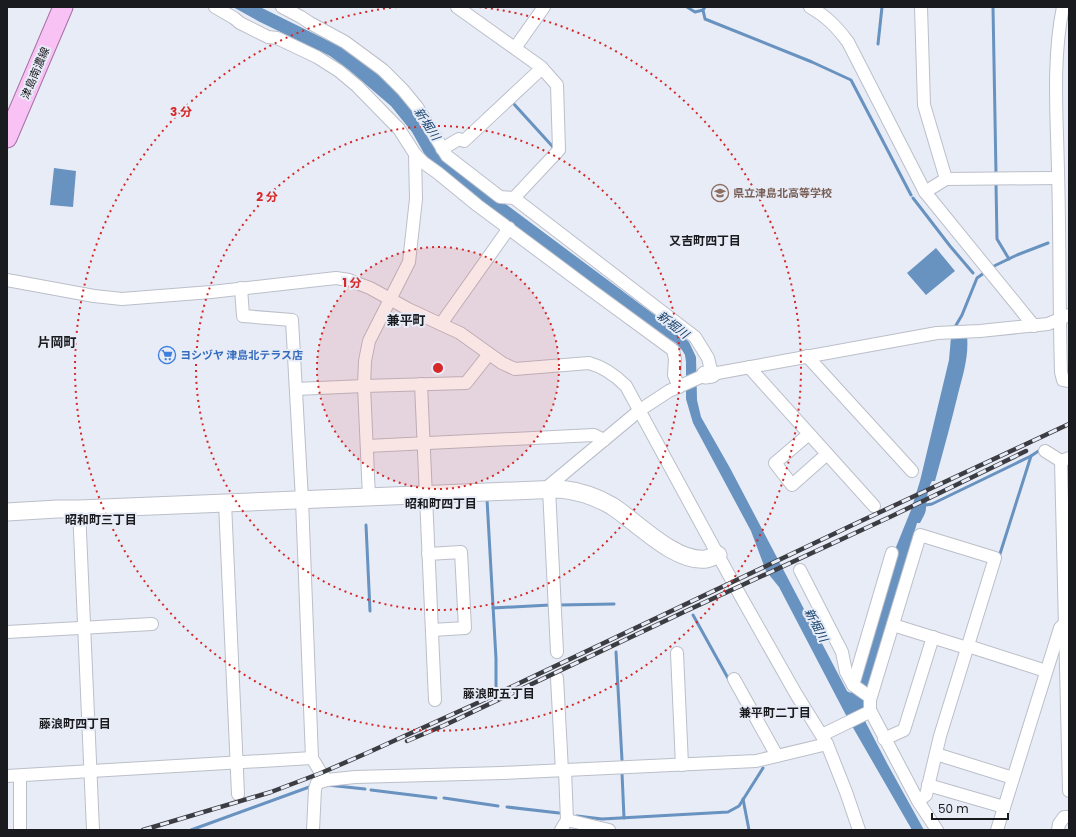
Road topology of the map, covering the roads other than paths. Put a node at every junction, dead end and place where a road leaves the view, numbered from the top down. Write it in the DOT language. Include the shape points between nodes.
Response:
graph roads {
  1 [pos="63,7"];
  2 [pos="215,7"];
  3 [pos="282,7"];
  4 [pos="457,7"];
  5 [pos="544,7"];
  6 [pos="810,7"];
  7 [pos="921,7"];
  8 [pos="1063,7"];
  9 [pos="515,48"];
  10 [pos="542,68"];
  11 [pos="7,138"];
  12 [pos="442,149"];
  13 [pos="415,154"];
  14 [pos="1058,178"];
  15 [pos="946,179"];
  16 [pos="925,192"];
  17 [pos="514,198"];
  18 [pos="509,228"];
  19 [pos="7,280"];
  20 [pos="241,288"];
  21 [pos="390,299"];
  22 [pos="1064,317"];
  23 [pos="441,324"];
  24 [pos="1034,326"];
  25 [pos="488,354"];
  26 [pos="807,356"];
  27 [pos="749,367"];
  28 [pos="708,375"];
  29 [pos="1069,381"];
  30 [pos="421,384"];
  31 [pos="681,385"];
  32 [pos="364,386"];
  33 [pos="296,389"];
  34 [pos="640,410"];
  35 [pos="809,434"];
  36 [pos="604,440"];
  37 [pos="423,444"];
  38 [pos="367,446"];
  39 [pos="1045,451"];
  40 [pos="827,454"];
  41 [pos="1065,459"];
  42 [pos="912,471"];
  43 [pos="547,489"];
  44 [pos="426,494"];
  45 [pos="369,496"];
  46 [pos="302,500"];
  47 [pos="225,503"];
  48 [pos="874,506"];
  49 [pos="79,509"];
  50 [pos="7,512"];
  51 [pos="1066,523"];
  52 [pos="892,553"];
  53 [pos="428,554"];
  54 [pos="718,555"];
  55 [pos="800,570"];
  56 [pos="1065,623"];
  57 [pos="152,624"];
  58 [pos="892,625"];
  59 [pos="84,627"];
  60 [pos="432,630"];
  61 [pos="7,632"];
  62 [pos="933,638"];
  63 [pos="968,647"];
  64 [pos="557,652"];
  65 [pos="677,652"];
  66 [pos="1047,670"];
  67 [pos="1066,675"];
  68 [pos="557,678"];
  69 [pos="734,679"];
  70 [pos="853,685"];
  71 [pos="869,696"];
  72 [pos="435,700"];
  73 [pos="868,712"];
  74 [pos="825,739"];
  75 [pos="884,740"];
  76 [pos="936,754"];
  77 [pos="777,756"];
  78 [pos="312,758"];
  79 [pos="236,763"];
  80 [pos="682,765"];
  81 [pos="563,770"];
  82 [pos="90,772"];
  83 [pos="7,776"];
  84 [pos="20,776"];
  85 [pos="1013,778"];
  86 [pos="327,780"];
  87 [pos="928,785"];
  88 [pos="1069,791"];
  89 [pos="238,794"];
  90 [pos="918,801"];
  91 [pos="1004,807"];
  92 [pos="1069,817"];
  93 [pos="564,825"];
  94 [pos="20,830"];
  95 [pos="92,830"];
  96 [pos="313,830"];
  97 [pos="609,830"];
  98 [pos="859,830"];
  99 [pos="937,830"];
  100 [pos="997,830"];
  101 [pos="1058,830"];
  1 -- 11 [label="main road, 津島南濃線"];
  2 -- 13 [label="street" via="240,24 317,56 339,71 399,129"];
  3 -- 12 [label="street" via="345,42 384,70 417,107"];
  4 -- 9 [label="street"];
  5 -- 9 [label="street"];
  6 -- 16 [label="street" via="826,16 848,42"];
  7 -- 15 [label="street" via="924,105"];
  8 -- 14 [label="street" via="1059,26 1056,78"];
  9 -- 10 [label="street"];
  10 -- 12 [label="street" via="464,141 460,139"];
  10 -- 17 [label="street" via="557,84 559,150"];
  12 -- 17 [label="street" via="447,156 500,197"];
  13 -- 18 [label="street" via="424,164 438,172"];
  13 -- 21 [label="street" via="416,199 411,255"];
  14 -- 15 [label="street"];
  14 -- 22 [label="street"];
  15 -- 16 [label="street"];
  16 -- 24 [label="street"];
  17 -- 28 [label="street" via="695,337 708,358"];
  18 -- 23 [label="street"];
  18 -- 31 [label="street" via="673,350 674,375"];
  19 -- 20 [label="street" via="122,299"];
  20 -- 21 [label="street" via="336,278 370,288"];
  20 -- 33 [label="street" via="243,316 292,320"];
  21 -- 23 [label="street"];
  21 -- 32 [label="street" via="369,341"];
  22 -- 24 [label="street" via="1048,324"];
  22 -- 29 [label="street" via="1061,372 1063,380"];
  23 -- 25 [label="street" via="460,333"];
  24 -- 26 [label="street" via="937,333"];
  25 -- 30 [label="street" via="466,382"];
  25 -- 34 [label="street" via="515,369 589,363 599,366 616,376 626,386"];
  26 -- 27 [label="street"];
  26 -- 42 [label="street"];
  27 -- 28 [label="street"];
  27 -- 35 [label="street"];
  28 -- 31 [label="street"];
  30 -- 32 [label="street"];
  30 -- 37 [label="street"];
  31 -- 34 [label="street"];
  32 -- 33 [label="street"];
  32 -- 38 [label="street"];
  33 -- 46 [label="street"];
  34 -- 36 [label="street"];
  34 -- 54 [label="street"];
  35 -- 40 [label="street"];
  35 -- 40 [label="street" via="775,463 792,485"];
  36 -- 37 [label="street" via="594,435"];
  36 -- 43 [label="street"];
  37 -- 38 [label="street"];
  37 -- 44 [label="street"];
  38 -- 45 [label="street"];
  39 -- 41 [label="street"];
  40 -- 48 [label="street"];
  41 -- 51 [label="street"];
  43 -- 44 [label="street"];
  43 -- 54 [label="street" via="574,490 596,498 613,507 674,551 688,557 706,559"];
  43 -- 64 [label="street"];
  44 -- 45 [label="street"];
  44 -- 53 [label="street"];
  45 -- 46 [label="street"];
  46 -- 47 [label="street"];
  46 -- 78 [label="street"];
  47 -- 49 [label="street"];
  47 -- 79 [label="street"];
  49 -- 50 [label="street"];
  49 -- 59 [label="street"];
  51 -- 56 [label="street"];
  52 -- 70 [label="street"];
  53 -- 60 [label="street"];
  53 -- 60 [label="street" via="461,552 465,628"];
  54 -- 74 [label="street" via="796,694"];
  55 -- 70 [label="street" via="842,652 846,672"];
  56 -- 66 [label="street" via="1060,628"];
  56 -- 67 [label="street"];
  57 -- 59 [label="street"];
  58 -- 62 [label="street"];
  58 -- 63 [label="street" via="920,535 995,558"];
  58 -- 71 [label="street"];
  59 -- 61 [label="street"];
  59 -- 82 [label="street"];
  60 -- 72 [label="street"];
  62 -- 63 [label="street"];
  62 -- 75 [label="street" via="904,730"];
  63 -- 66 [label="street"];
  63 -- 76 [label="street"];
  65 -- 80 [label="street"];
  66 -- 67 [label="street"];
  66 -- 85 [label="street"];
  67 -- 88 [label="street"];
  68 -- 81 [label="street"];
  69 -- 77 [label="street"];
  70 -- 71 [label="street"];
  71 -- 73 [label="street"];
  73 -- 74 [label="street" via="844,724"];
  73 -- 75 [label="street"];
  74 -- 77 [label="street"];
  74 -- 98 [label="street"];
  75 -- 90 [label="street"];
  76 -- 85 [label="street"];
  76 -- 87 [label="street"];
  77 -- 80 [label="street" via="756,761"];
  78 -- 79 [label="street"];
  78 -- 86 [label="street"];
  79 -- 82 [label="street"];
  79 -- 89 [label="street"];
  80 -- 81 [label="street"];
  81 -- 86 [label="street"];
  81 -- 93 [label="street"];
  82 -- 84 [label="street"];
  82 -- 95 [label="street"];
  83 -- 84 [label="street"];
  84 -- 94 [label="street"];
  85 -- 91 [label="street"];
  86 -- 96 [label="street" via="317,783"];
  87 -- 90 [label="street" via="926,794"];
  87 -- 91 [label="street"];
  90 -- 99 [label="street"];
  91 -- 100 [label="street"];
  92 -- 101 [label="street" via="1064,817"];
  93 -- 97 [label="street"];
}
